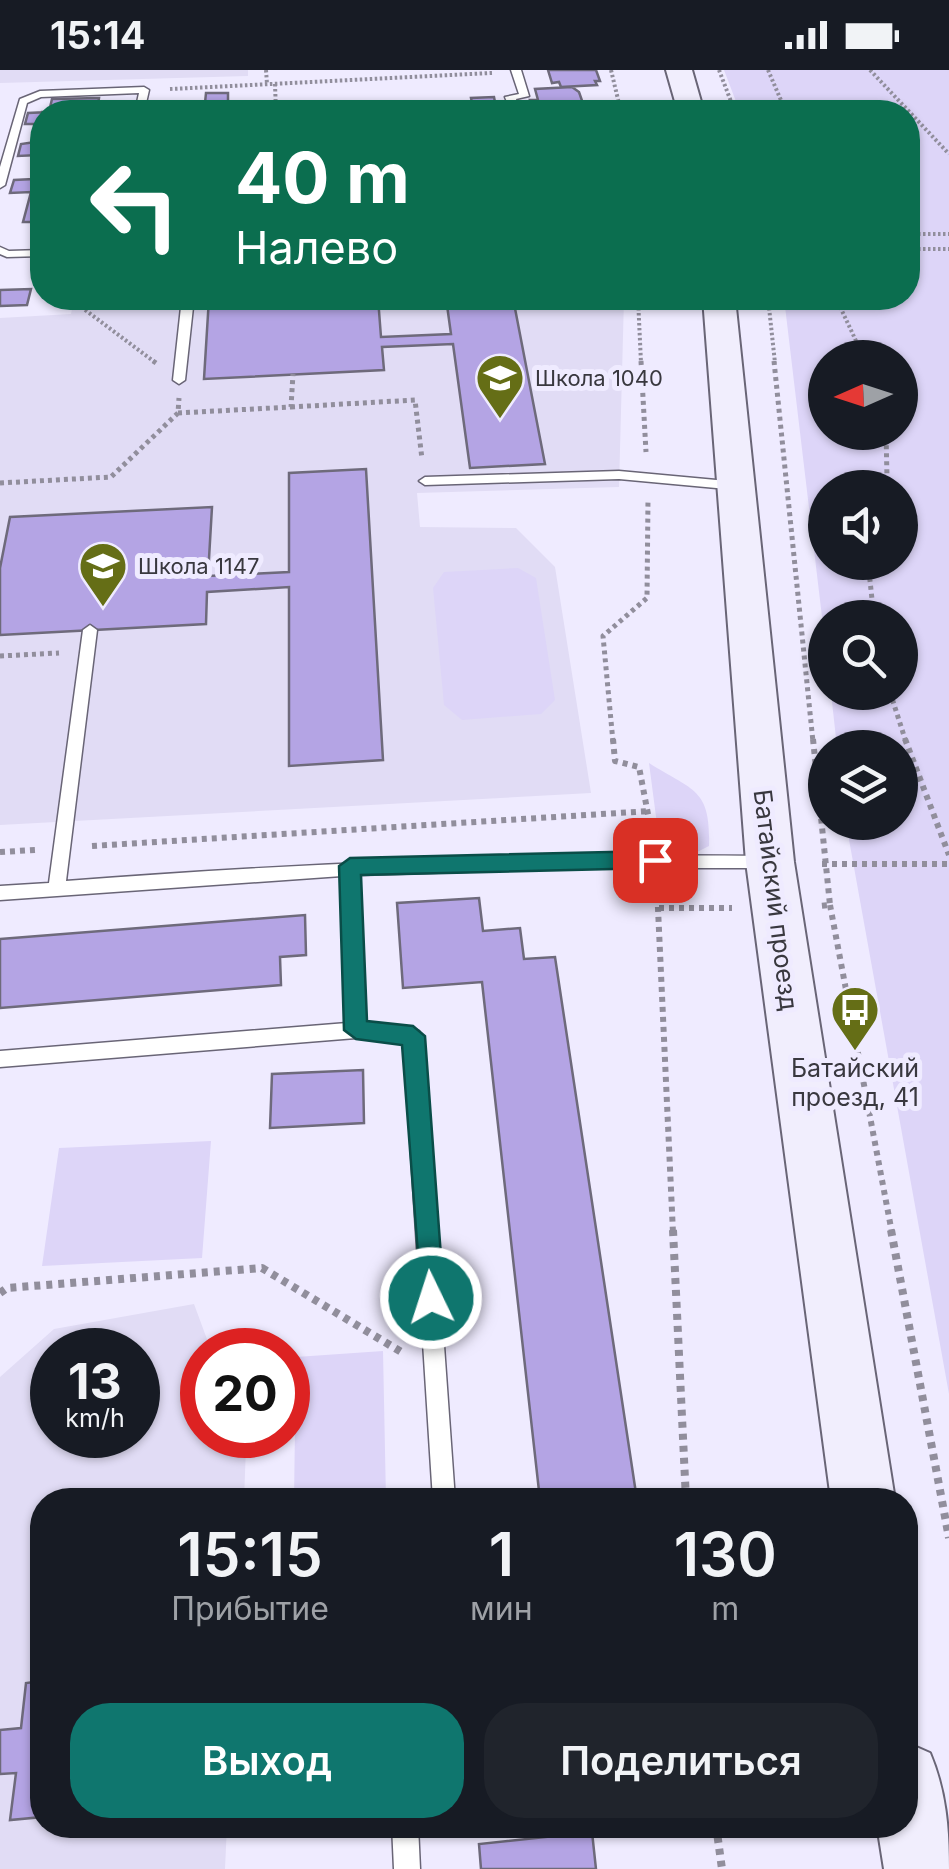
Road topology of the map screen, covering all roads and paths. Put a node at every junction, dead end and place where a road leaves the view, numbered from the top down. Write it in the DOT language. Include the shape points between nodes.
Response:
graph roads {
  1 [pos="266,70"];
  2 [pos="611,70"];
  3 [pos="680,70"];
  4 [pos="719,70"];
  5 [pos="768,70"];
  6 [pos="870,70"];
  7 [pos="516,71"];
  8 [pos="445,73"];
  9 [pos="266,84"];
  10 [pos="275,84"];
  11 [pos="144,90"];
  12 [pos="142,100"];
  13 [pos="276,100"];
  14 [pos="511,100"];
  15 [pos="618,100"];
  16 [pos="687,100"];
  17 [pos="730,100"];
  18 [pos="781,100"];
  19 [pos="898,100"];
  20 [pos="920,123"];
  21 [pos="949,154"];
  22 [pos="0,185"];
  23 [pos="920,234"];
  24 [pos="949,234"];
  25 [pos="920,249"];
  26 [pos="949,249"];
  27 [pos="0,250"];
  28 [pos="30,253"];
  29 [pos="85,310"];
  30 [pos="187,310"];
  31 [pos="720,310"];
  32 [pos="842,310"];
  33 [pos="856,340"];
  34 [pos="293,374"];
  35 [pos="180,380"];
  36 [pos="291,407"];
  37 [pos="178,413"];
  38 [pos="425,481"];
  39 [pos="0,483"];
  40 [pos="739,486"];
  41 [pos="90,630"];
  42 [pos="87,651"];
  43 [pos="0,656"];
  44 [pos="896,710"];
  45 [pos="650,811"];
  46 [pos="61,848"];
  47 [pos="0,852"];
  48 [pos="949,855"];
  49 [pos="770,862"];
  50 [pos="822,864"];
  51 [pos="949,864"];
  52 [pos="350,866"];
  53 [pos="57,888"];
  54 [pos="0,893"];
  55 [pos="830,905"];
  56 [pos="356,1030"];
  57 [pos="0,1059"];
  58 [pos="0,1293"];
  59 [pos="436,1373"];
  60 [pos="443,1488"];
  61 [pos="861,1488"];
  62 [pos="949,1538"];
  63 [pos="406,1838"];
  64 [pos="718,1838"];
  65 [pos="915,1838"];
  66 [pos="407,1869"];
  67 [pos="722,1869"];
  68 [pos="920,1869"];
  1 -- 9 [label="path"];
  2 -- 15 [label="path"];
  3 -- 16 [label="main road"];
  4 -- 17 [label="path"];
  5 -- 18 [label="path"];
  6 -- 19 [label="path"];
  7 -- 8 [label="path"];
  7 -- 14 [label="lane" via="524,96"];
  8 -- 10 [label="path"];
  9 -- 10 [label="path"];
  9 -- 11 [label="path"];
  10 -- 13 [label="path"];
  11 -- 12 [label="lane"];
  11 -- 22 [label="lane" via="40,94 22,101"];
  20 -- 21 [label="path"];
  23 -- 24 [label="path"];
  25 -- 26 [label="path"];
  27 -- 28 [label="lane"];
  29 -- 35 [label="path"];
  30 -- 35 [label="lane"];
  31 -- 40 [label="main road, Батайский проезд"];
  32 -- 33 [label="path"];
  34 -- 36 [label="path"];
  35 -- 37 [label="path"];
  36 -- 37 [label="path"];
  36 -- 38 [label="path" via="415,400"];
  37 -- 39 [label="path" via="111,477"];
  38 -- 40 [label="lane" via="619,475"];
  40 -- 49 [label="main road, Батайский проезд"];
  41 -- 42 [label="lane"];
  42 -- 43 [label="path"];
  42 -- 46 [label="lane"];
  44 -- 48 [label="path"];
  45 -- 46 [label="path"];
  46 -- 47 [label="path"];
  46 -- 53 [label="lane"];
  49 -- 52 [label="lane"];
  49 -- 61 [label="main road, Батайский проезд"];
  50 -- 51 [label="path"];
  52 -- 53 [label="lane"];
  52 -- 56 [label="lane"];
  53 -- 54 [label="lane"];
  55 -- 62 [label="path"];
  56 -- 57 [label="lane"];
  56 -- 59 [label="lane" via="413,1036"];
  58 -- 59 [label="path" via="262,1268"];
  59 -- 60 [label="lane"];
  63 -- 66 [label="lane"];
  64 -- 67 [label="path"];
  65 -- 68 [label="main road"];
}
